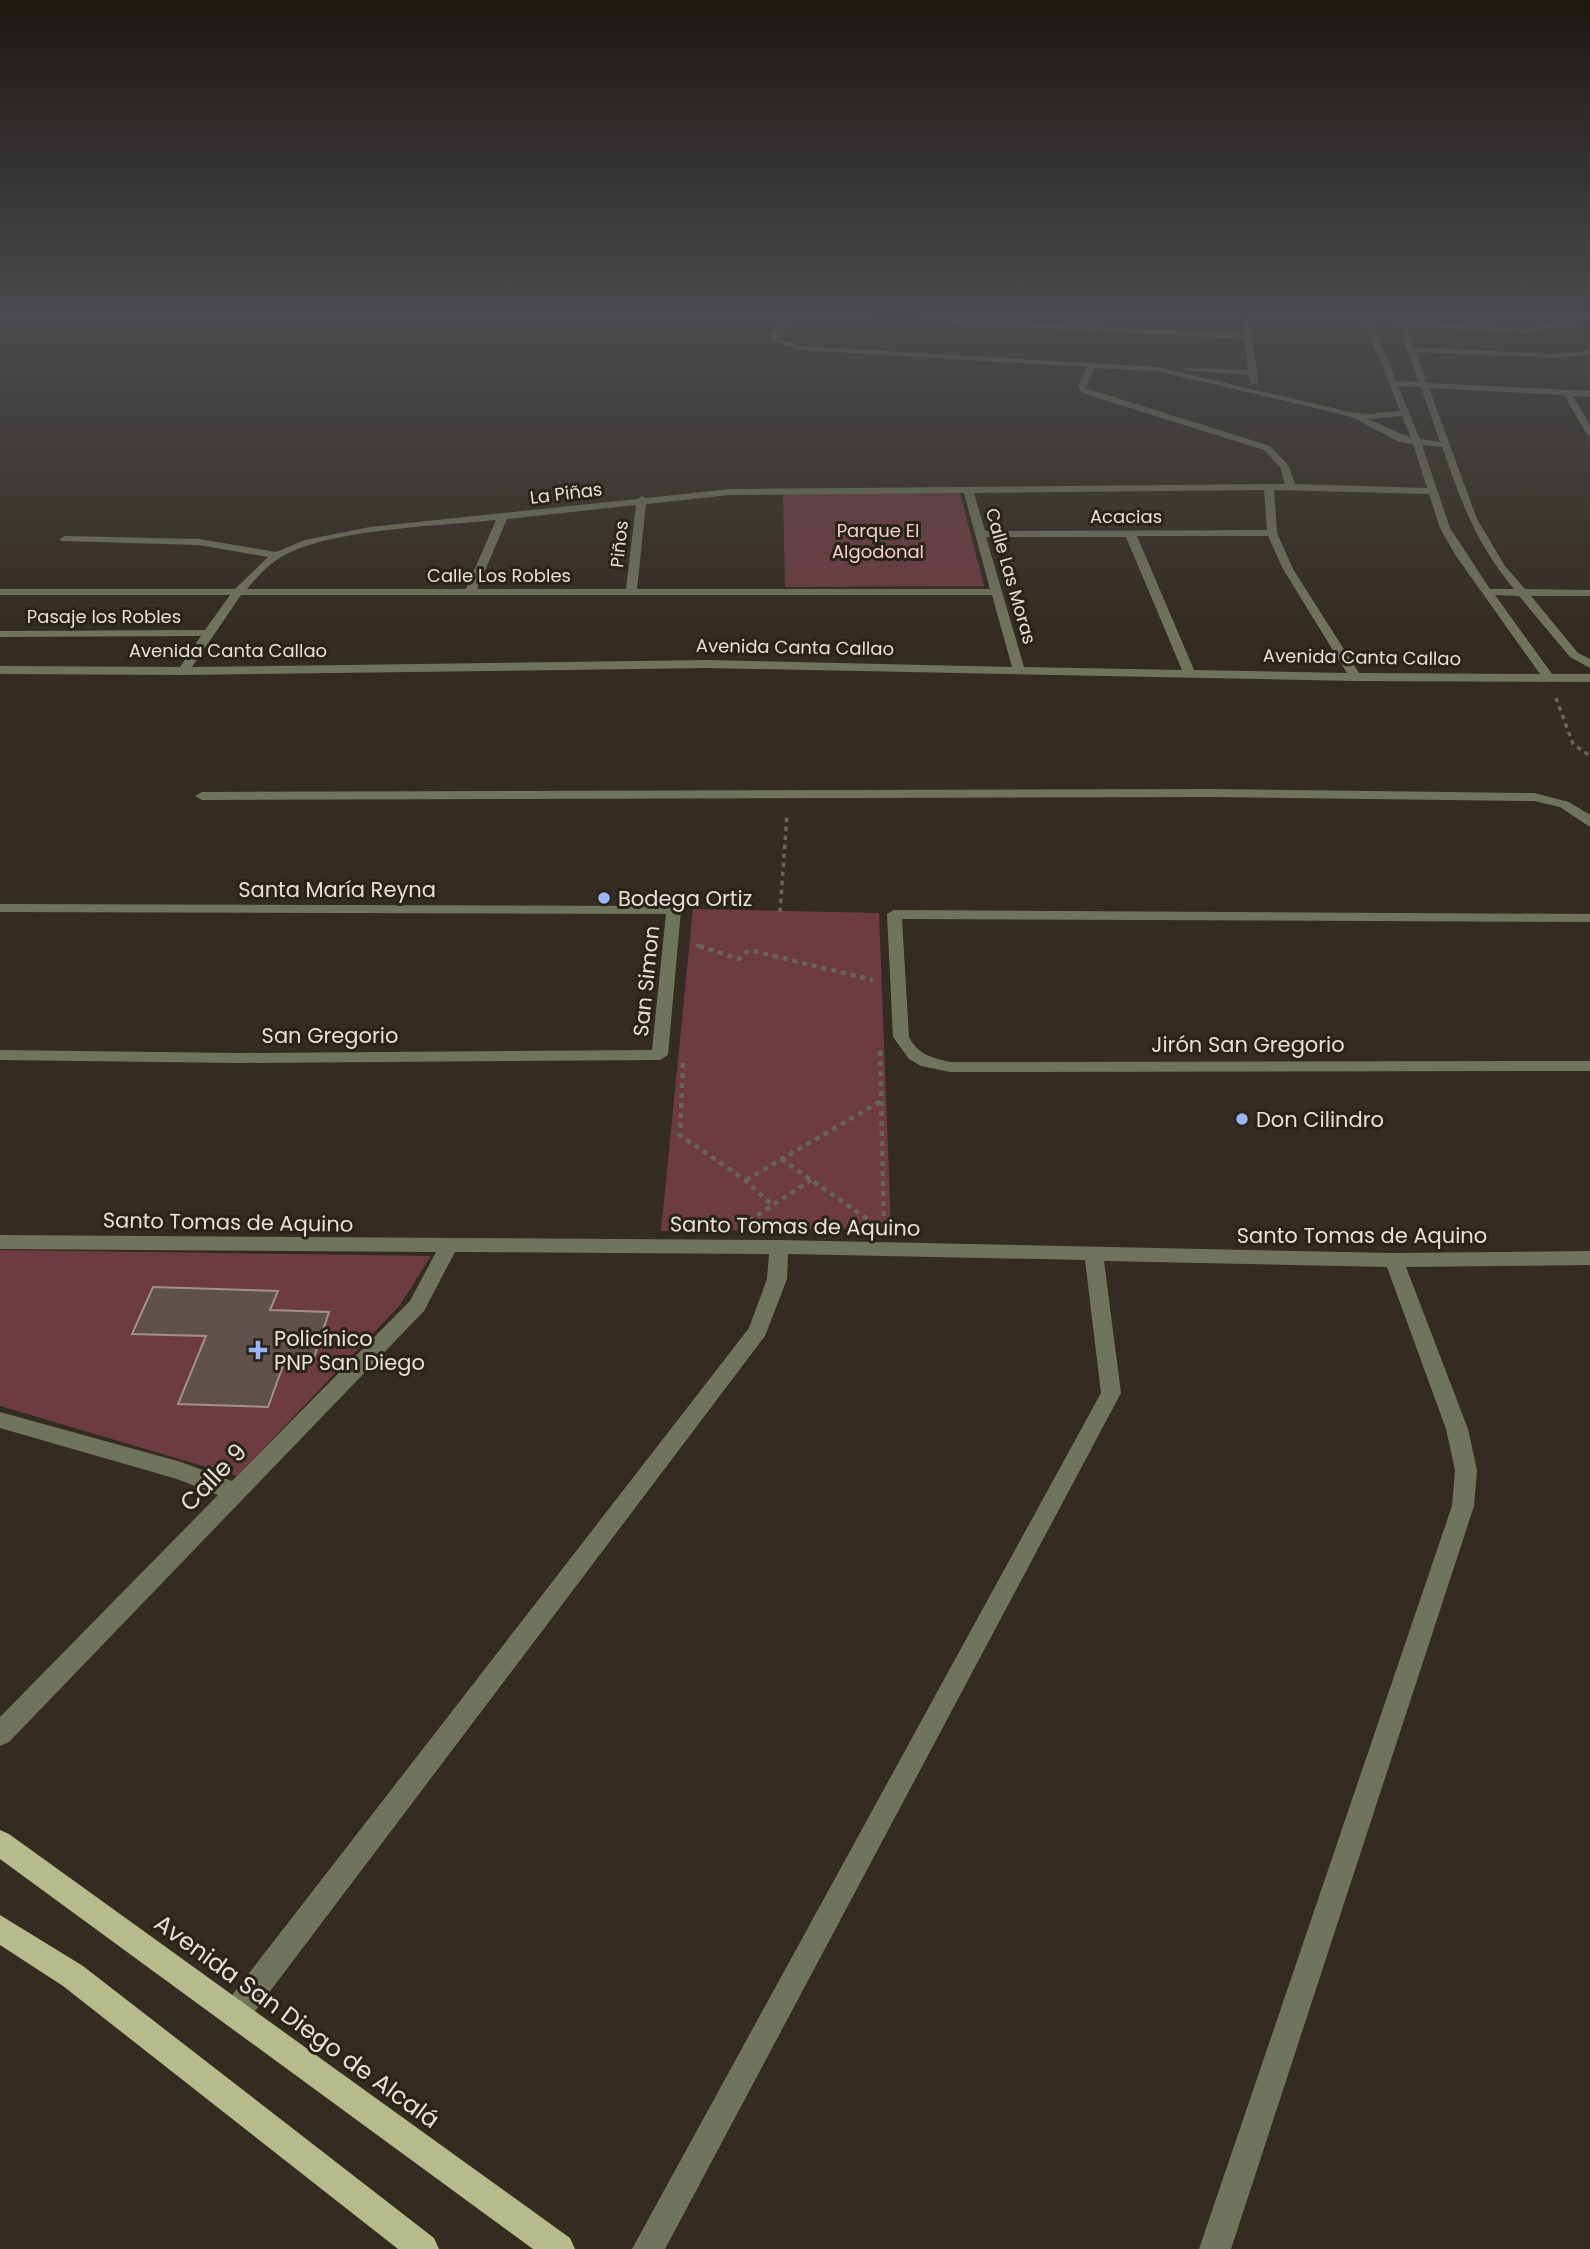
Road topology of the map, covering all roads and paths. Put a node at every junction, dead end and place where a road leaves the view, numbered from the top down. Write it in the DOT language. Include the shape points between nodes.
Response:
graph roads {
  1 [pos="1189,422"];
  2 [pos="1365,422"];
  3 [pos="1408,422"];
  4 [pos="1438,422"];
  5 [pos="1417,443"];
  6 [pos="1446,445"];
  7 [pos="1291,487"];
  8 [pos="1269,488"];
  9 [pos="968,490"];
  10 [pos="1432,491"];
  11 [pos="642,499"];
  12 [pos="503,516"];
  13 [pos="1129,533"];
  14 [pos="1272,533"];
  15 [pos="980,534"];
  16 [pos="65,540"];
  17 [pos="277,555"];
  18 [pos="0,592"];
  19 [pos="631,592"];
  20 [pos="999,592"];
  21 [pos="1488,592"];
  22 [pos="239,593"];
  23 [pos="470,593"];
  24 [pos="1522,593"];
  25 [pos="1590,593"];
  26 [pos="208,633"];
  27 [pos="0,634"];
  28 [pos="1590,664"];
  29 [pos="0,670"];
  30 [pos="184,671"];
  31 [pos="1019,671"];
  32 [pos="1191,674"];
  33 [pos="1355,677"];
  34 [pos="1549,678"];
  35 [pos="1590,678"];
  36 [pos="1590,756"];
  37 [pos="789,794"];
  38 [pos="202,796"];
  39 [pos="1590,824"];
  40 [pos="0,908"];
  41 [pos="674,910"];
  42 [pos="780,912"];
  43 [pos="1590,918"];
  44 [pos="672,937"];
  45 [pos="876,967"];
  46 [pos="879,1041"];
  47 [pos="0,1055"];
  48 [pos="660,1055"];
  49 [pos="683,1055"];
  50 [pos="1590,1066"];
  51 [pos="881,1101"];
  52 [pos="780,1159"];
  53 [pos="745,1180"];
  54 [pos="811,1180"];
  55 [pos="772,1205"];
  56 [pos="761,1212"];
  57 [pos="872,1222"];
  58 [pos="0,1242"];
  59 [pos="448,1247"];
  60 [pos="779,1247"];
  61 [pos="885,1250"];
  62 [pos="1094,1255"];
  63 [pos="1590,1258"];
  64 [pos="1394,1260"];
  65 [pos="0,1420"];
  66 [pos="235,1492"];
  67 [pos="0,1734"];
  68 [pos="0,1843"];
  69 [pos="0,1929"];
  70 [pos="236,2012"];
  71 [pos="423,2249"];
  72 [pos="559,2249"];
  73 [pos="648,2249"];
  74 [pos="1215,2249"];
  1 -- 7 [label="street" via="1267,448 1284,466"];
  2 -- 5 [label="street" via="1392,437"];
  3 -- 5 [label="street"];
  4 -- 6 [label="street"];
  5 -- 6 [label="street"];
  5 -- 10 [label="street"];
  6 -- 24 [label="street" via="1472,519"];
  7 -- 8 [label="street, La Piñas"];
  7 -- 10 [label="street, La Piñas"];
  8 -- 9 [label="street, La Piñas"];
  8 -- 14 [label="street"];
  9 -- 11 [label="street, La Piñas" via="730,492"];
  9 -- 15 [label="street, Calle Las Moras"];
  10 -- 21 [label="street" via="1450,538"];
  11 -- 12 [label="street, La Piñas"];
  11 -- 19 [label="street, Piños"];
  12 -- 17 [label="street, La Piñas" via="370,530"];
  12 -- 23 [label="street"];
  13 -- 14 [label="street, Acacias"];
  13 -- 15 [label="street, Acacias"];
  13 -- 32 [label="street"];
  14 -- 33 [label="street" via="1288,569"];
  15 -- 20 [label="street, Calle Las Moras"];
  16 -- 17 [label="street" via="199,542"];
  17 -- 22 [label="street, La Piñas" via="253,573"];
  18 -- 22 [label="street, Calle Los Robles"];
  19 -- 20 [label="street, Calle Los Robles"];
  19 -- 23 [label="street, Calle Los Robles"];
  20 -- 31 [label="street, Calle Las Moras"];
  21 -- 24 [label="street"];
  21 -- 34 [label="street"];
  22 -- 23 [label="street, Calle Los Robles"];
  22 -- 26 [label="street, La Piñas"];
  24 -- 25 [label="street"];
  24 -- 28 [label="street" via="1574,655"];
  26 -- 27 [label="street, Pasaje los Robles"];
  26 -- 30 [label="street, La Piñas"];
  29 -- 30 [label="street, Avenida Canta Callao"];
  30 -- 31 [label="street, Avenida Canta Callao" via="708,664"];
  31 -- 32 [label="street, Avenida Canta Callao"];
  32 -- 33 [label="street, Avenida Canta Callao"];
  33 -- 34 [label="street, Avenida Canta Callao"];
  34 -- 35 [label="street, Avenida Canta Callao"];
  34 -- 36 [label="path" via="1573,744"];
  37 -- 38 [label="street"];
  37 -- 39 [label="street" via="1534,796 1560,800"];
  37 -- 42 [label="path"];
  40 -- 41 [label="street, Santa María Reyna"];
  41 -- 44 [label="street, San Simon"];
  43 -- 50 [label="street, Jirón San Gregorio" via="894,914 904,1046 928,1063 950,1067"];
  44 -- 45 [label="path" via="738,959 749,950 876,981"];
  44 -- 48 [label="street, San Simon"];
  46 -- 51 [label="path"];
  47 -- 48 [label="street, San Gregorio"];
  49 -- 53 [label="path" via="680,1135"];
  51 -- 52 [label="path"];
  51 -- 61 [label="path"];
  52 -- 53 [label="path"];
  52 -- 54 [label="path"];
  53 -- 55 [label="path"];
  54 -- 55 [label="path"];
  54 -- 57 [label="path"];
  55 -- 56 [label="path"];
  58 -- 59 [label="street, Santo Tomas de Aquino"];
  59 -- 60 [label="street, Santo Tomas de Aquino"];
  59 -- 66 [label="street, Calle 9" via="417,1306"];
  60 -- 61 [label="street, Santo Tomas de Aquino"];
  60 -- 70 [label="street" via="777,1279 758,1331"];
  61 -- 62 [label="street, Santo Tomas de Aquino"];
  62 -- 64 [label="street, Santo Tomas de Aquino"];
  62 -- 73 [label="street" via="1111,1393"];
  63 -- 64 [label="street, Santo Tomas de Aquino"];
  64 -- 74 [label="street" via="1457,1429 1466,1470 1463,1506"];
  65 -- 66 [label="street" via="181,1471"];
  66 -- 67 [label="street, Calle 9"];
  68 -- 70 [label="main road, Avenida San Diego de Alcalá"];
  69 -- 71 [label="main road" via="73,1976"];
  70 -- 72 [label="main road, Avenida San Diego de Alcalá"];
}
